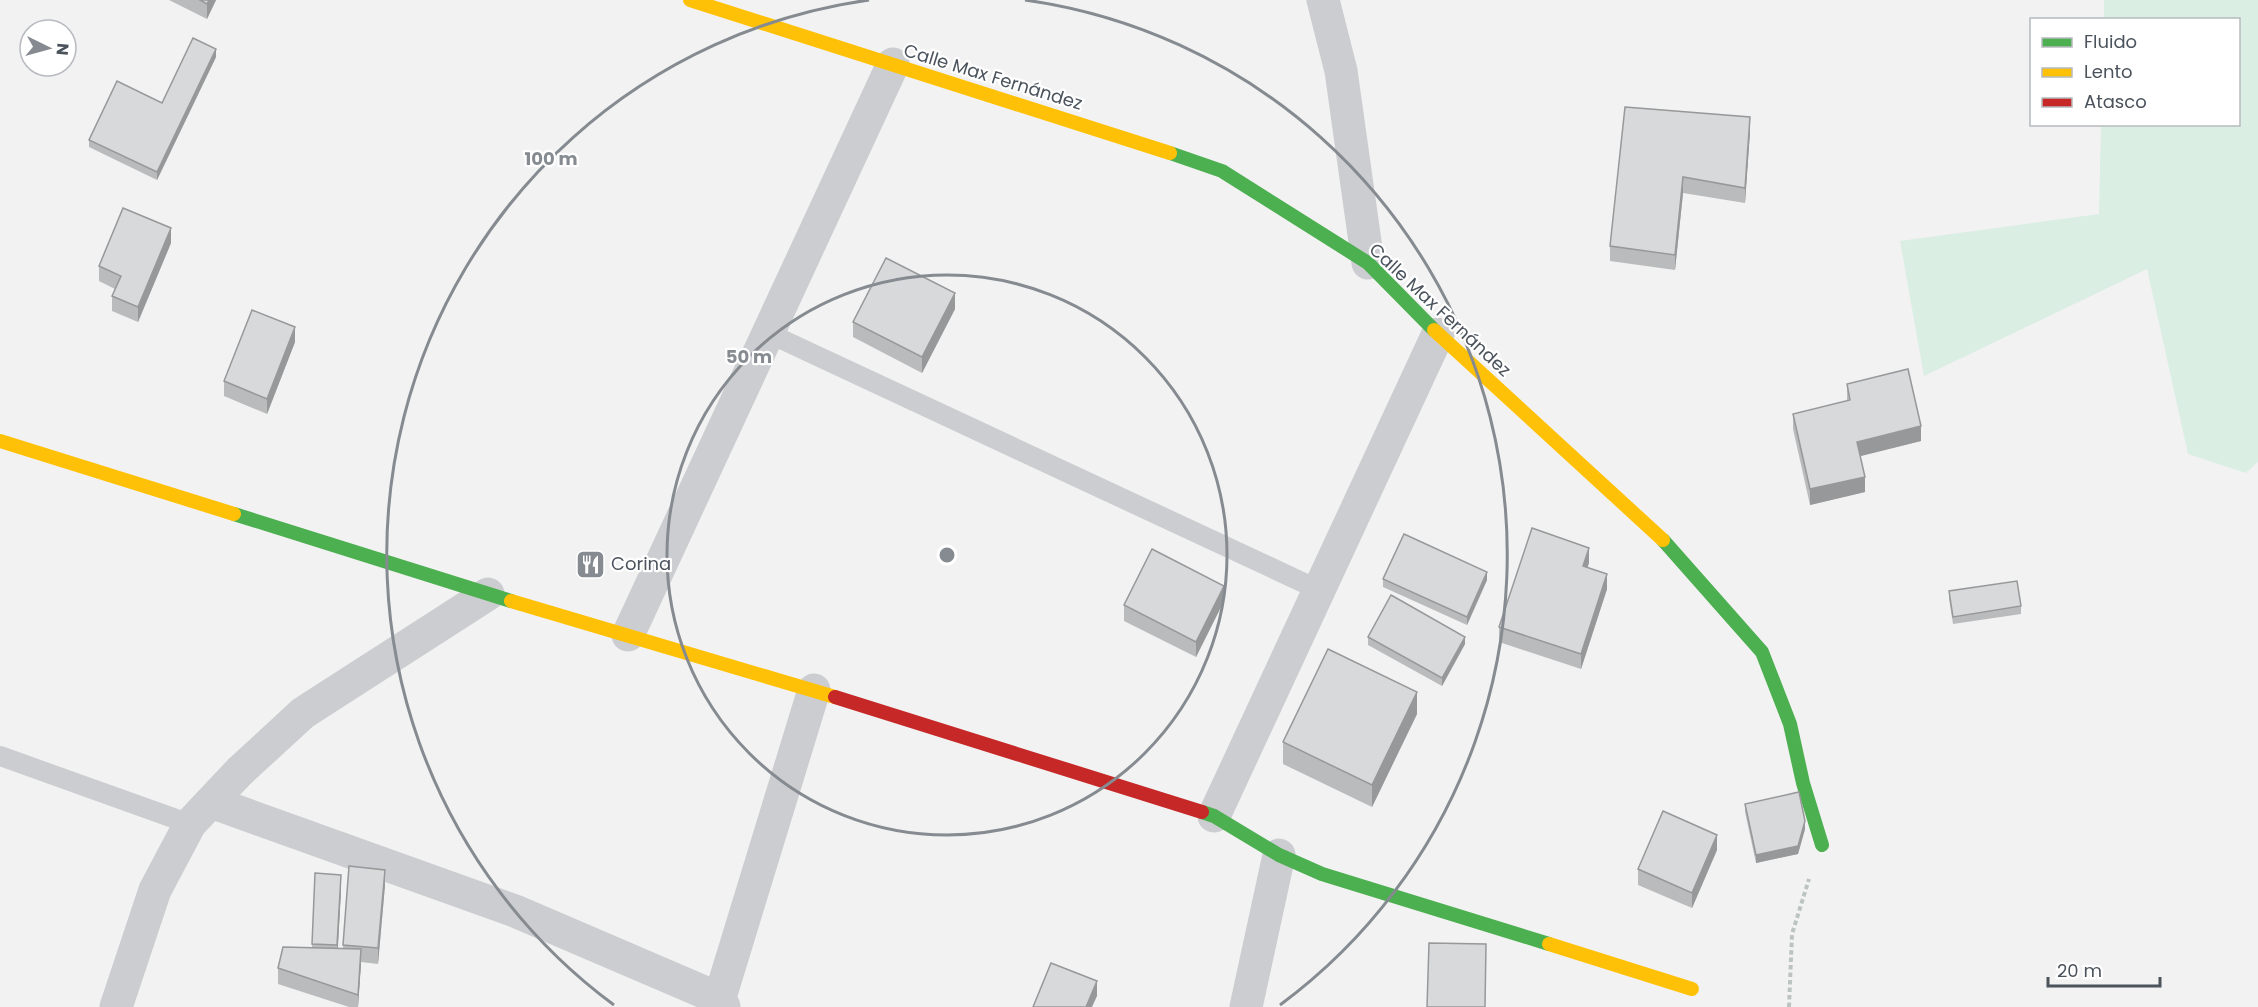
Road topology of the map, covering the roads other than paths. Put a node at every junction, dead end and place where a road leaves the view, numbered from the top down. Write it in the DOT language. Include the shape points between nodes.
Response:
graph roads {
  1 [pos="690,0"];
  2 [pos="1323,0"];
  3 [pos="893,64"];
  4 [pos="1368,264"];
  5 [pos="768,333"];
  6 [pos="1438,334"];
  7 [pos="0,441"];
  8 [pos="1318,590"];
  9 [pos="488,594"];
  10 [pos="628,635"];
  11 [pos="814,690"];
  12 [pos="0,756"];
  13 [pos="201,813"];
  14 [pos="1214,816"];
  15 [pos="1822,845"];
  16 [pos="1279,855"];
  17 [pos="1692,989"];
  18 [pos="720,1004"];
  19 [pos="116,1007"];
  20 [pos="1246,1007"];
  1 -- 3 [label="street, Calle Max Fernández"];
  2 -- 4 [label="street" via="1341,71"];
  3 -- 4 [label="street, Calle Max Fernández" via="1222,171"];
  3 -- 5 [label="street"];
  4 -- 6 [label="street, Calle Max Fernández"];
  5 -- 8 [label="lane"];
  5 -- 10 [label="street"];
  6 -- 8 [label="street"];
  6 -- 15 [label="street, Calle Max Fernández" via="1667,543 1762,652 1791,724 1803,783"];
  7 -- 9 [label="street"];
  8 -- 14 [label="street"];
  9 -- 10 [label="street"];
  9 -- 13 [label="street" via="303,713"];
  10 -- 11 [label="street"];
  11 -- 14 [label="street"];
  11 -- 18 [label="street"];
  12 -- 13 [label="lane"];
  13 -- 18 [label="street" via="515,911"];
  13 -- 19 [label="street" via="155,890"];
  14 -- 16 [label="street"];
  16 -- 17 [label="street" via="1322,874"];
  16 -- 20 [label="street"];
}
